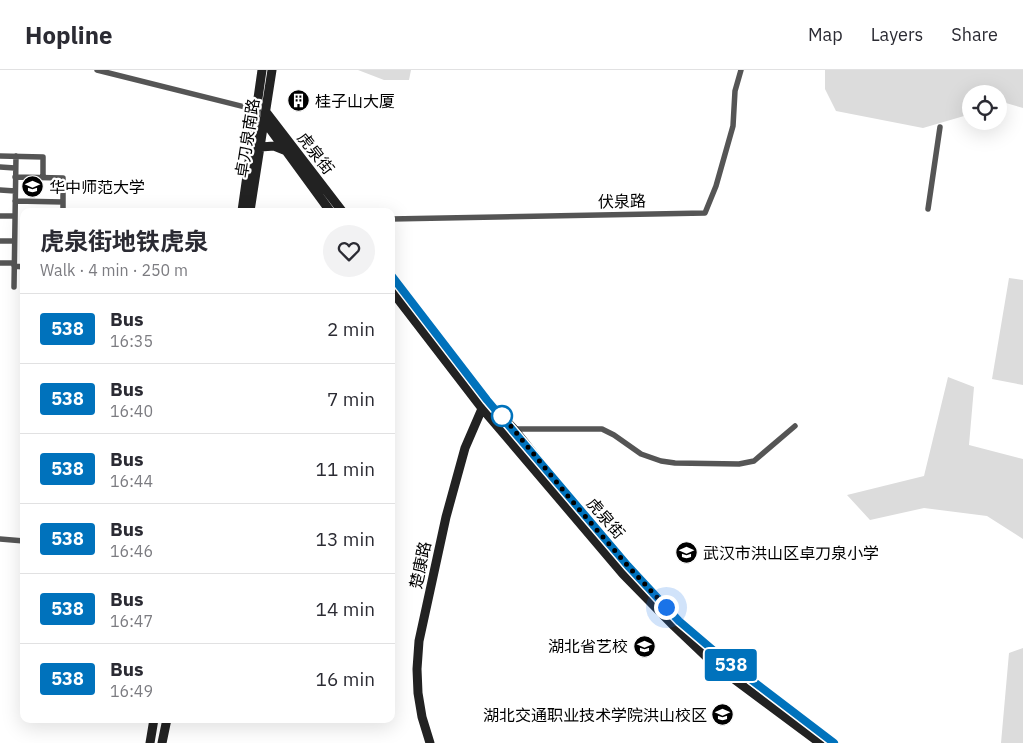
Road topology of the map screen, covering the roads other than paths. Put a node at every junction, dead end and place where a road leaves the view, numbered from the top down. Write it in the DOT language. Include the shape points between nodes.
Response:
graph roads {
  1 [pos="97,70"];
  2 [pos="262,70"];
  3 [pos="272,70"];
  4 [pos="741,70"];
  5 [pos="262,111"];
  6 [pos="264,122"];
  7 [pos="940,127"];
  8 [pos="261,147"];
  9 [pos="284,150"];
  10 [pos="0,156"];
  11 [pos="16,156"];
  12 [pos="0,167"];
  13 [pos="15,168"];
  14 [pos="15,177"];
  15 [pos="43,177"];
  16 [pos="0,190"];
  17 [pos="15,191"];
  18 [pos="15,201"];
  19 [pos="63,202"];
  20 [pos="63,208"];
  21 [pos="243,208"];
  22 [pos="251,208"];
  23 [pos="328,208"];
  24 [pos="340,208"];
  25 [pos="928,209"];
  26 [pos="0,216"];
  27 [pos="15,216"];
  28 [pos="395,219"];
  29 [pos="0,241"];
  30 [pos="14,241"];
  31 [pos="0,263"];
  32 [pos="14,265"];
  33 [pos="20,266"];
  34 [pos="395,281"];
  35 [pos="14,287"];
  36 [pos="395,295"];
  37 [pos="484,403"];
  38 [pos="795,426"];
  39 [pos="514,429"];
  40 [pos="0,539"];
  41 [pos="20,540"];
  42 [pos="153,723"];
  43 [pos="166,723"];
  44 [pos="150,743"];
  45 [pos="162,743"];
  46 [pos="430,743"];
  47 [pos="820,743"];
  48 [pos="834,743"];
  1 -- 5 [label="street"];
  2 -- 5 [label="main road, 卓刀泉南路"];
  3 -- 5 [label="main road, 卓刀泉南路"];
  4 -- 28 [label="street, 伏泉路" via="736,87 733,126 705,213"];
  5 -- 6 [label="main road, 卓刀泉南路"];
  5 -- 21 [label="main road, 卓刀泉南路"];
  5 -- 24 [label="main road, 虎泉街"];
  6 -- 8 [label="main road, 卓刀泉南路"];
  6 -- 9 [label="main road, 虎泉街"];
  7 -- 25 [label="street"];
  8 -- 9 [label="main road" via="274,146"];
  8 -- 22 [label="main road, 卓刀泉南路"];
  9 -- 23 [label="main road, 虎泉街"];
  10 -- 11 [label="street"];
  11 -- 13 [label="street"];
  11 -- 15 [label="street" via="43,157"];
  12 -- 13 [label="street"];
  13 -- 14 [label="street"];
  14 -- 15 [label="street"];
  14 -- 17 [label="street"];
  15 -- 19 [label="street" via="63,178"];
  16 -- 17 [label="street"];
  17 -- 18 [label="street"];
  18 -- 19 [label="street"];
  18 -- 27 [label="street"];
  19 -- 20 [label="street"];
  26 -- 27 [label="street"];
  27 -- 30 [label="street"];
  29 -- 30 [label="street"];
  30 -- 32 [label="street"];
  31 -- 32 [label="street"];
  32 -- 33 [label="street"];
  32 -- 35 [label="street"];
  34 -- 37 [label="main road, 虎泉街"];
  36 -- 37 [label="main road, 虎泉街"];
  37 -- 39 [label="main road, 虎泉街"];
  37 -- 46 [label="main road, 楚康路" via="465,448 446,517 418,650 418,693"];
  37 -- 47 [label="main road, 虎泉街" via="623,574 674,626 715,665"];
  38 -- 39 [label="street" via="754,461 738,464 662,461 641,454 602,429"];
  39 -- 48 [label="main road, 虎泉街" via="584,516 679,621"];
  40 -- 41 [label="street"];
  42 -- 44 [label="main road"];
  43 -- 45 [label="main road"];
}
